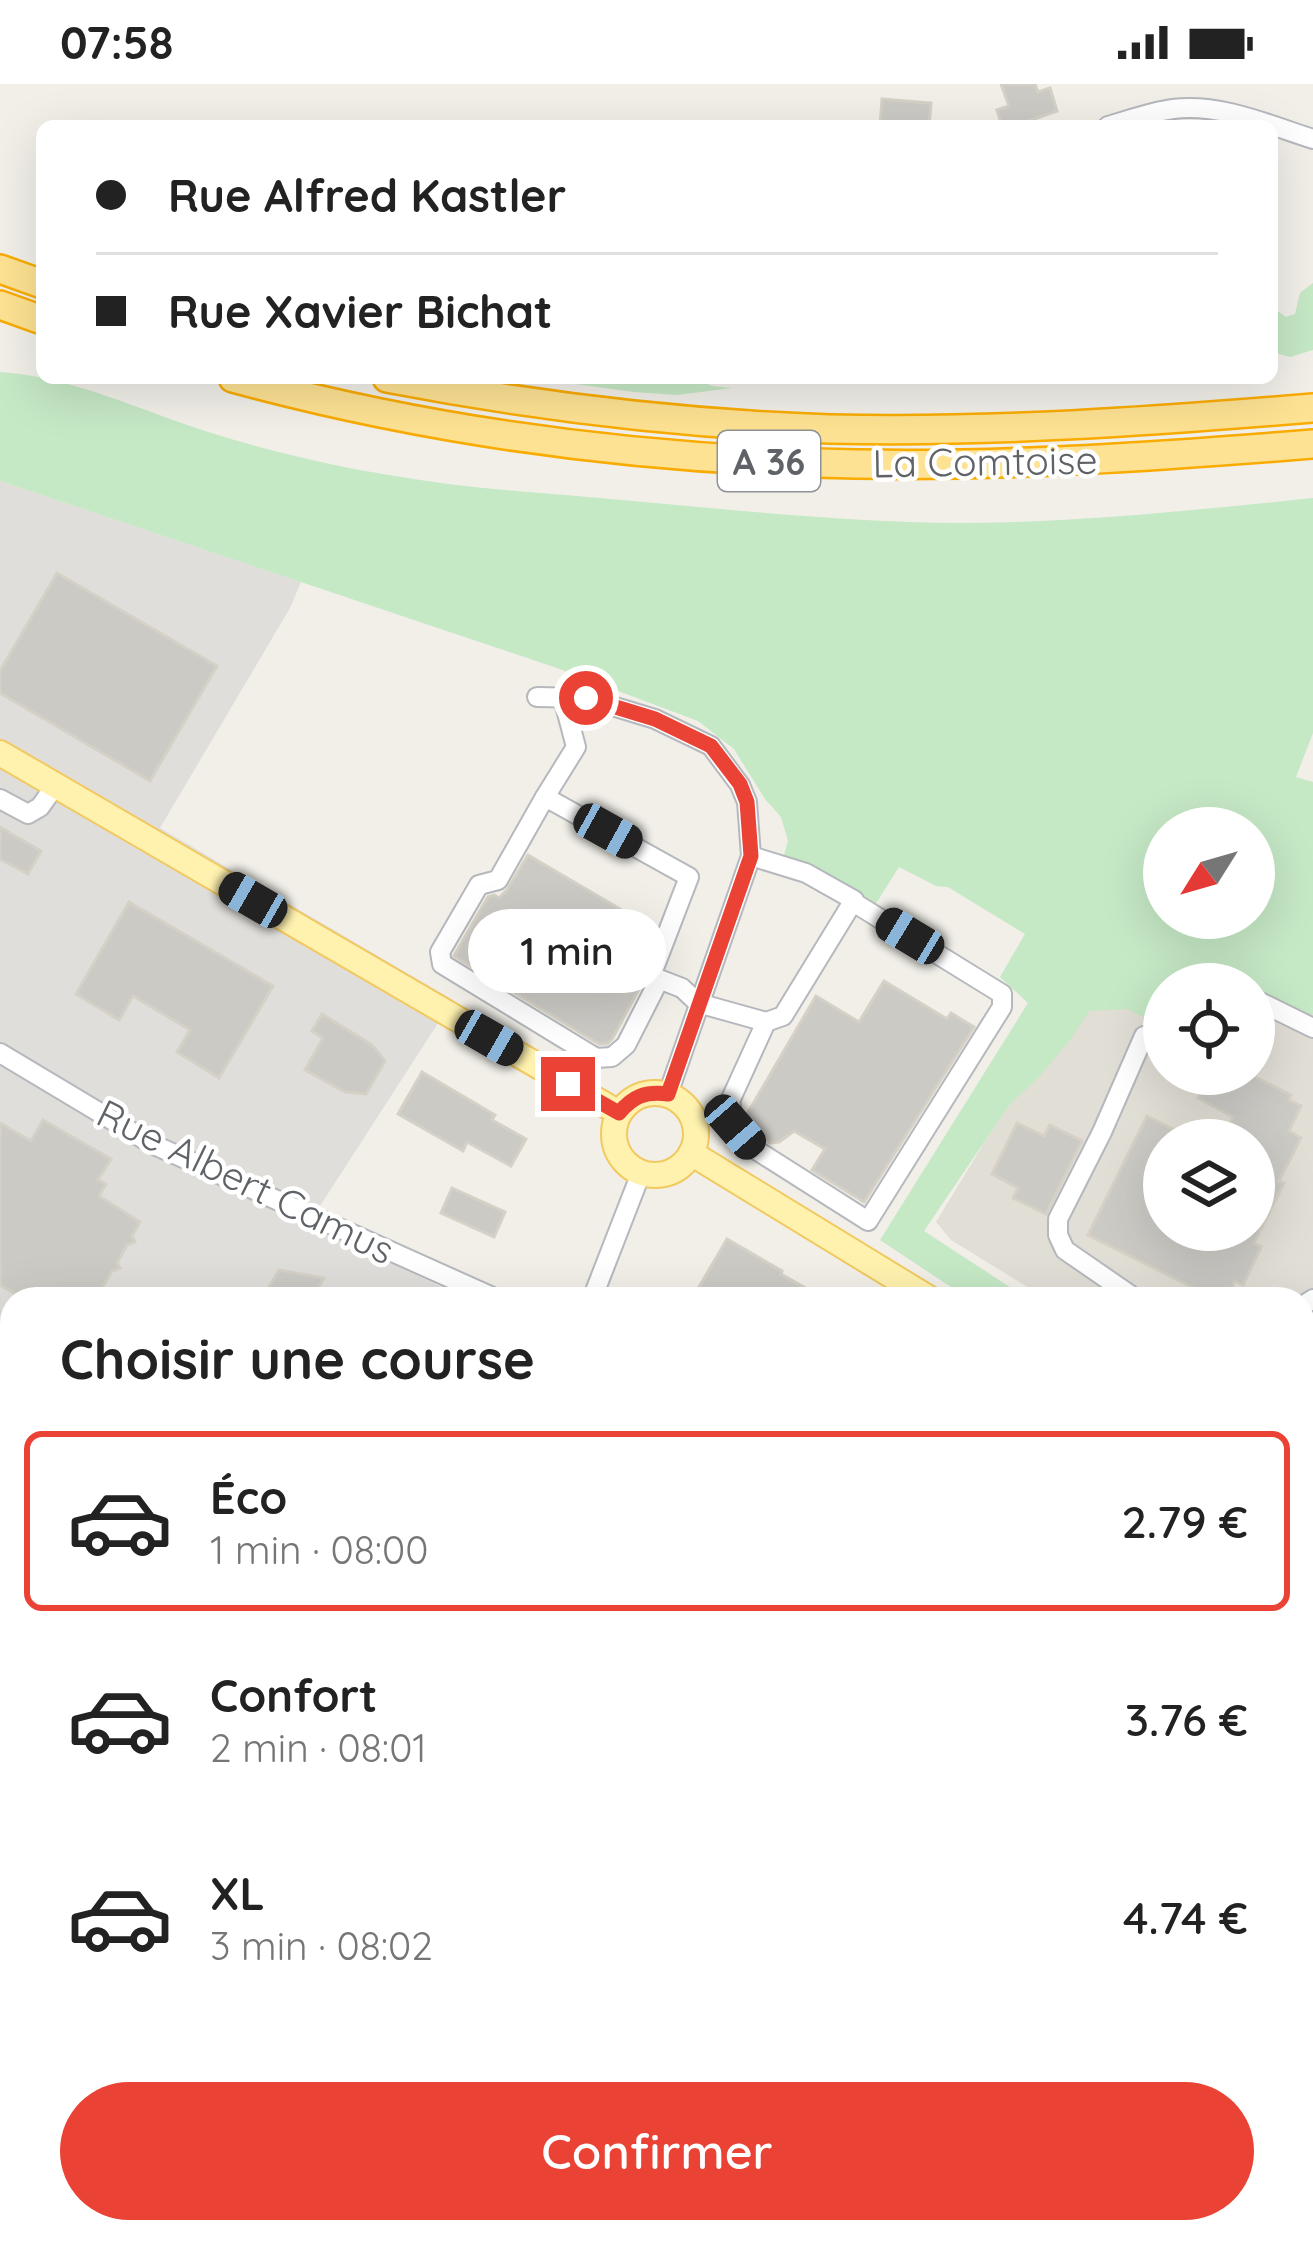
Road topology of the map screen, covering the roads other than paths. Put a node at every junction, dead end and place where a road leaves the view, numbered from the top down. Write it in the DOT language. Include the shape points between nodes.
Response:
graph roads {
  1 [pos="1131,120"];
  2 [pos="1255,120"];
  3 [pos="1278,128"];
  4 [pos="1313,139"];
  5 [pos="0,268"];
  6 [pos="36,282"];
  7 [pos="0,305"];
  8 [pos="36,318"];
  9 [pos="257,384"];
  10 [pos="419,384"];
  11 [pos="1313,408"];
  12 [pos="1313,444"];
  13 [pos="537,698"];
  14 [pos="563,698"];
  15 [pos="0,753"];
  16 [pos="55,785"];
  17 [pos="545,797"];
  18 [pos="0,799"];
  19 [pos="751,856"];
  20 [pos="853,902"];
  21 [pos="659,980"];
  22 [pos="698,1003"];
  23 [pos="1275,1009"];
  24 [pos="766,1022"];
  25 [pos="1313,1028"];
  26 [pos="1143,1038"];
  27 [pos="0,1054"];
  28 [pos="668,1094"];
  29 [pos="619,1113"];
  30 [pos="691,1153"];
  31 [pos="641,1172"];
  32 [pos="470,1287"];
  33 [pos="597,1287"];
  34 [pos="910,1287"];
  35 [pos="1119,1287"];
  1 -- 2 [label="street" via="1199,108"];
  3 -- 4 [label="street"];
  5 -- 6 [label="highway"];
  7 -- 8 [label="highway"];
  9 -- 12 [label="highway, La Comtoise / A 36" via="489,433 747,460 1009,463"];
  10 -- 11 [label="highway, La Comtoise / A 36" via="608,413 834,429 1037,427"];
  13 -- 14 [label="street"];
  14 -- 17 [label="street" via="576,747"];
  14 -- 19 [label="street" via="655,719 711,746 747,802"];
  15 -- 16 [label="main road"];
  16 -- 18 [label="street" via="28,814"];
  16 -- 29 [label="main road"];
  17 -- 21 [label="street" via="689,877 651,976"];
  17 -- 21 [label="street" via="498,880 479,885 440,952 442,964 596,1058 626,1045"];
  19 -- 20 [label="street" via="806,873"];
  19 -- 22 [label="street"];
  20 -- 24 [label="street" via="783,1016"];
  20 -- 24 [label="street" via="1002,994 1002,1007 868,1220 753,1148 735,1127 730,1102"];
  21 -- 22 [label="street"];
  22 -- 24 [label="street"];
  22 -- 28 [label="street"];
  23 -- 25 [label="street"];
  26 -- 35 [label="street" via="1058,1219 1066,1250"];
  27 -- 32 [label="street, Rue Albert Camus" via="152,1144"];
  28 -- 29 [label="main road" via="640,1095"];
  28 -- 30 [label="main road" via="690,1112"];
  29 -- 31 [label="main road" via="619,1155"];
  30 -- 31 [label="main road" via="675,1170"];
  30 -- 34 [label="main road"];
  31 -- 33 [label="street"];
}
